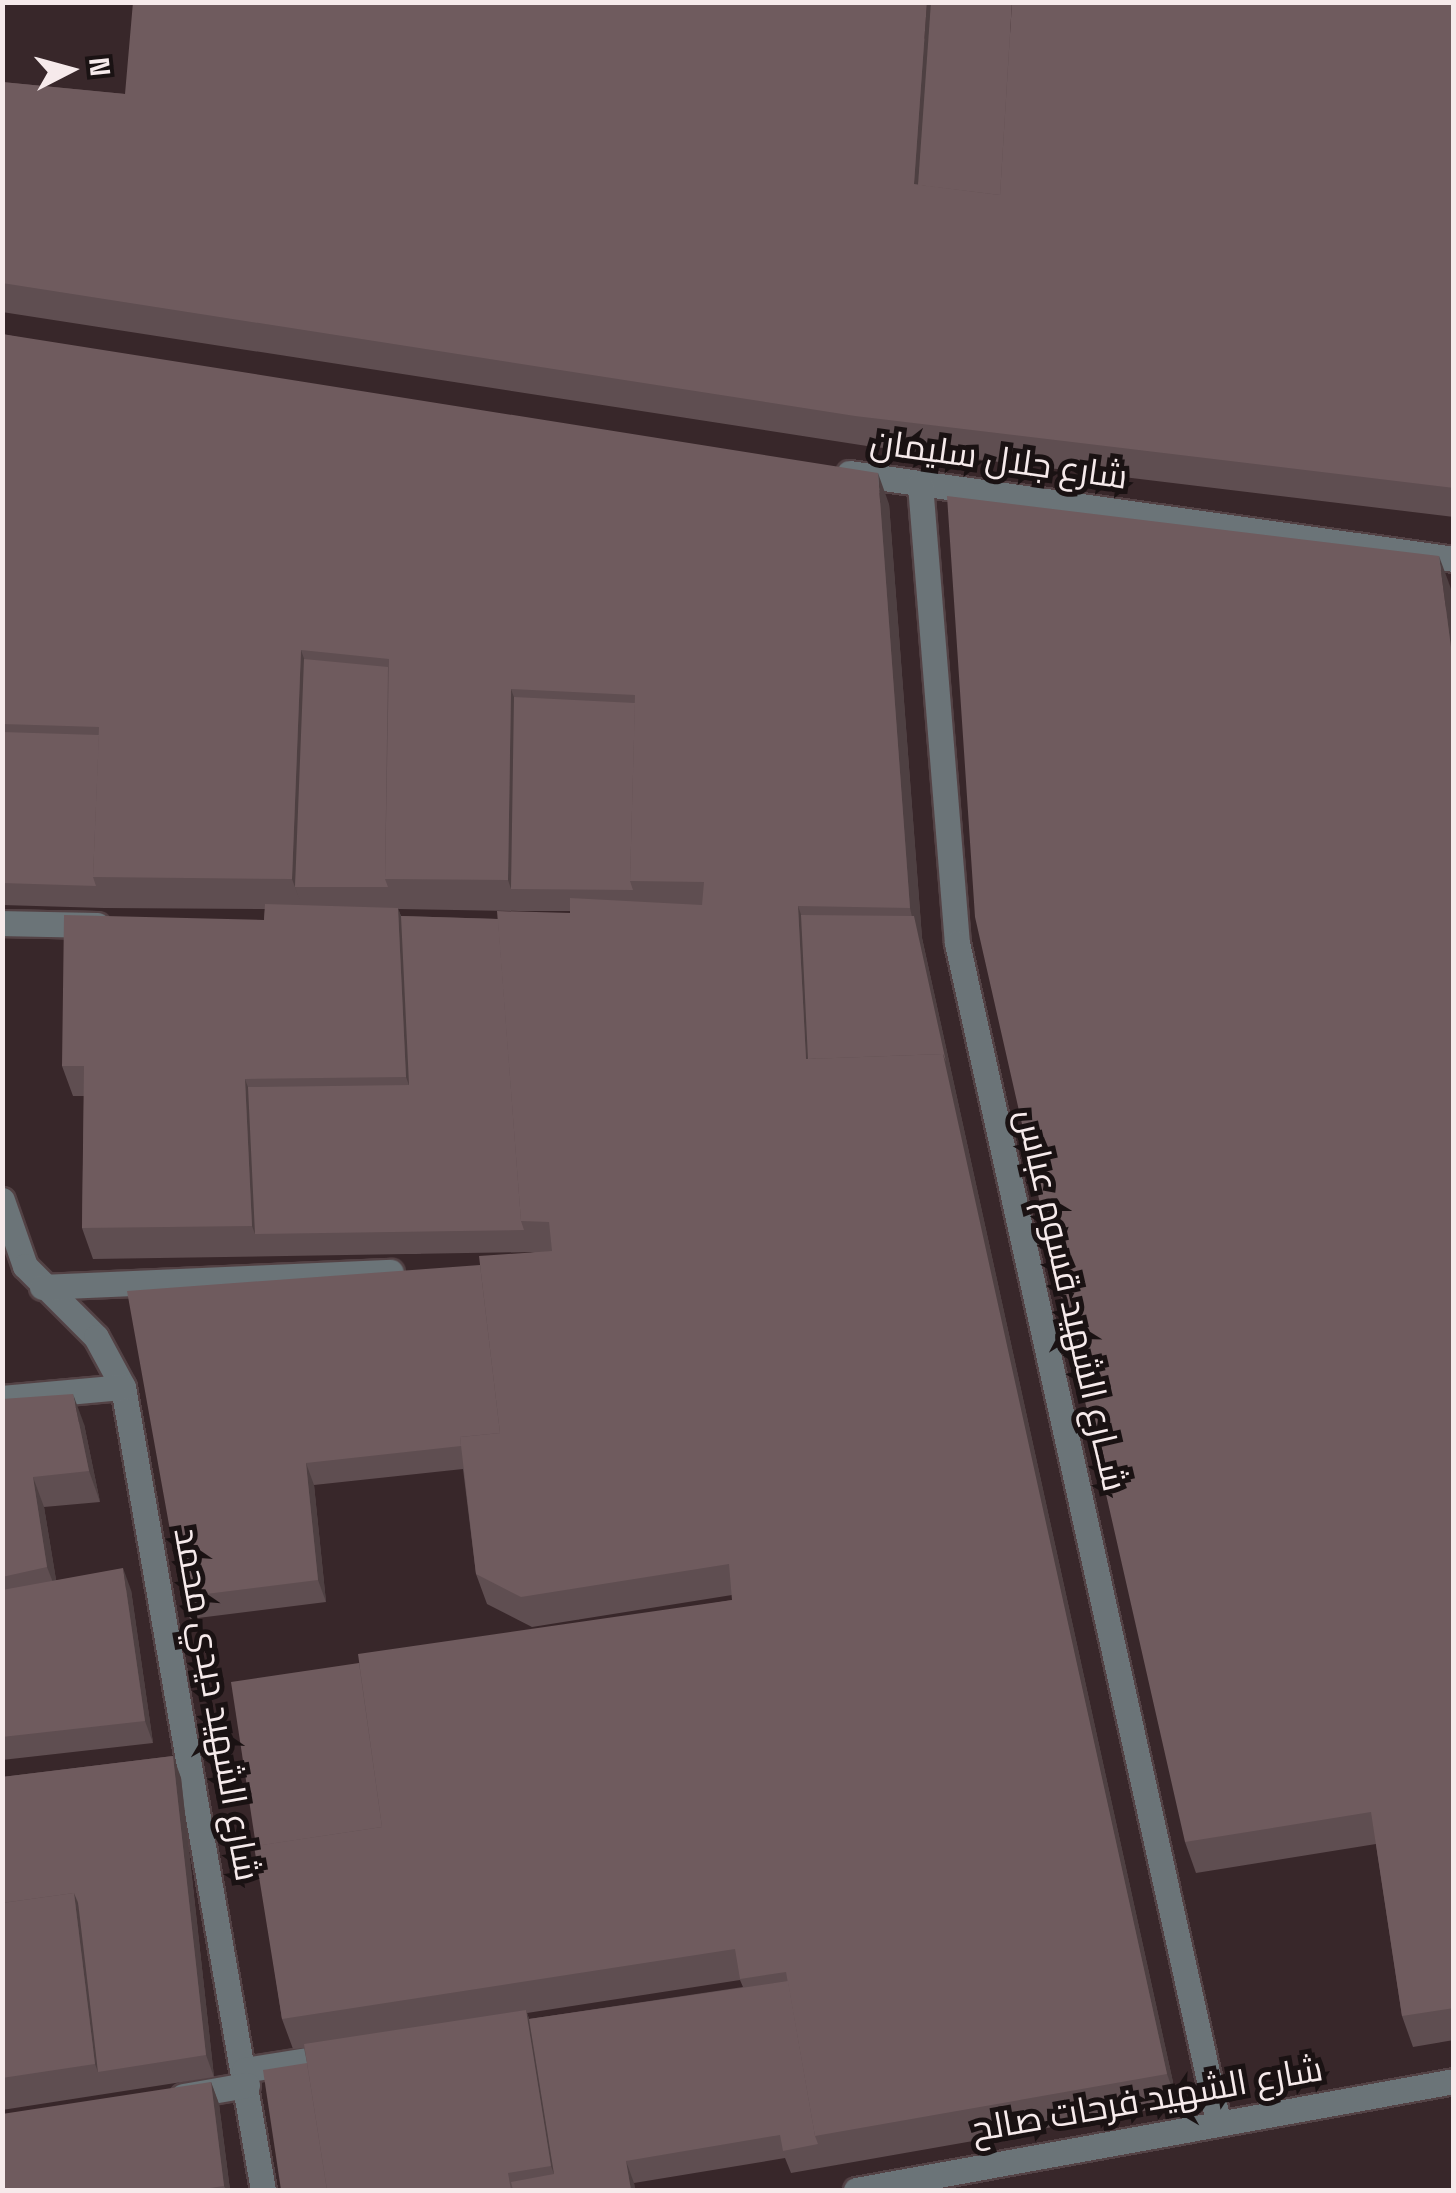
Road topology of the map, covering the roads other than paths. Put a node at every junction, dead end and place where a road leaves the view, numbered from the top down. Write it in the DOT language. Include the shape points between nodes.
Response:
graph roads {
  1 [pos="825,470"];
  2 [pos="920,484"];
  3 [pos="1454,559"];
  4 [pos="2,924"];
  5 [pos="133,926"];
  6 [pos="2,1200"];
  7 [pos="419,1271"];
  8 [pos="42,1287"];
  9 [pos="123,1387"];
  10 [pos="2,1398"];
  11 [pos="193,1754"];
  12 [pos="155,1759"];
  13 [pos="368,2051"];
  14 [pos="246,2078"];
  15 [pos="1454,2081"];
  16 [pos="153,2100"];
  17 [pos="1218,2121"];
  18 [pos="264,2190"];
  19 [pos="856,2190"];
  1 -- 2 [label="street, شارع جلال سليمان"];
  2 -- 3 [label="street, شارع جلال سليمان"];
  2 -- 17 [label="street, شــارع الشهيد قسوم عباس" via="957,944"];
  4 -- 5 [label="street"];
  6 -- 8 [label="street, شارع الشهيد ديدي محمد" via="25,1266"];
  7 -- 8 [label="street"];
  8 -- 9 [label="street, شارع الشهيد ديدي محمد" via="96,1337"];
  9 -- 10 [label="street"];
  9 -- 11 [label="street, شارع الشهيد ديدي محمد"];
  11 -- 12 [label="street"];
  11 -- 14 [label="street, شارع الشهيد ديدي محمد"];
  13 -- 14 [label="street"];
  14 -- 16 [label="street"];
  14 -- 18 [label="street, شارع الشهيد ديدي محمد"];
  15 -- 17 [label="street, شارع الشهيد فرحات صالح"];
  17 -- 19 [label="street, شارع الشهيد فرحات صالح"];
}
